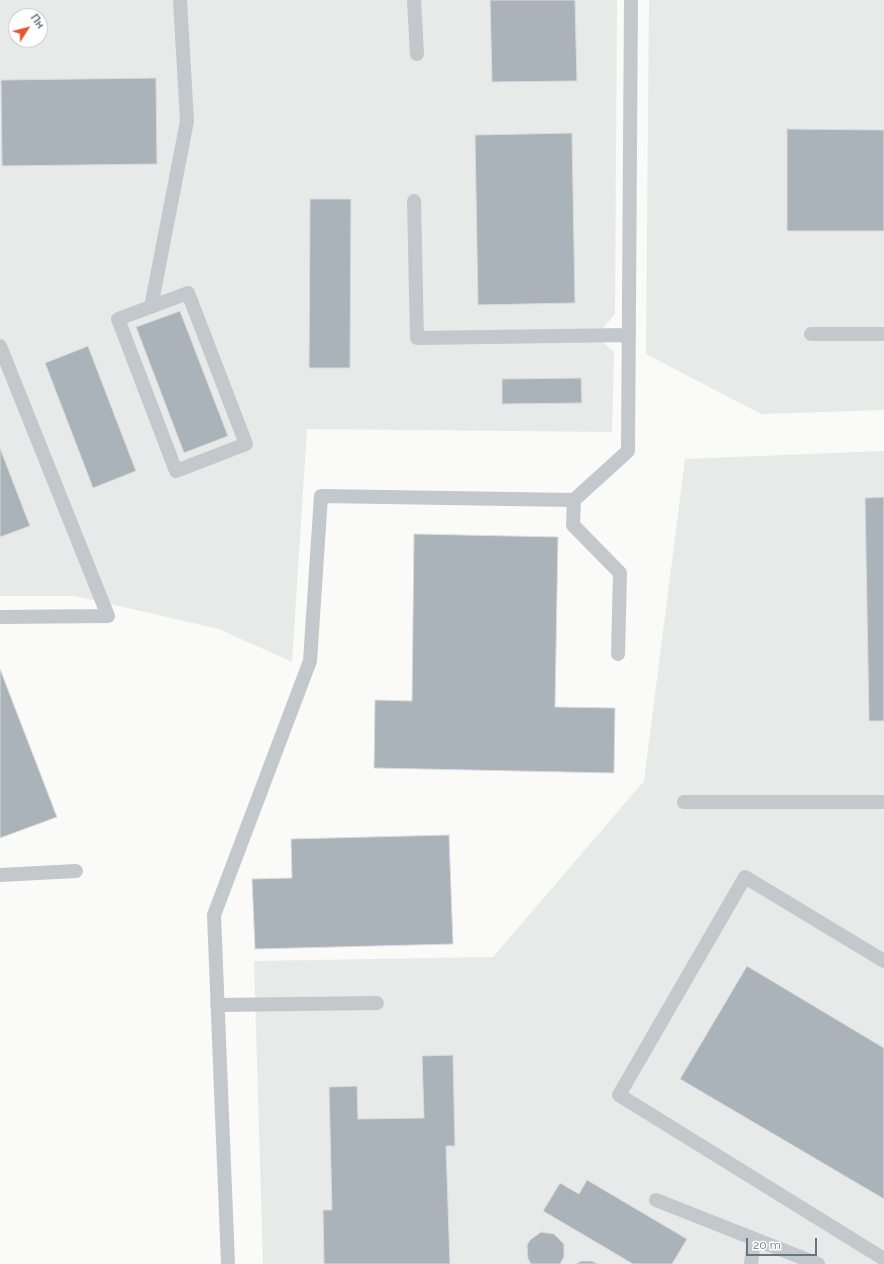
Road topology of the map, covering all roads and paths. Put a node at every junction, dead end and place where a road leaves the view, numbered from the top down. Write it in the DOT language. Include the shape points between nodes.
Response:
graph roads {
  1 [pos="180,0"];
  2 [pos="414,0"];
  3 [pos="631,0"];
  4 [pos="416,54"];
  5 [pos="414,201"];
  6 [pos="151,307"];
  7 [pos="811,334"];
  8 [pos="884,334"];
  9 [pos="629,335"];
  10 [pos="0,346"];
  11 [pos="574,500"];
  12 [pos="0,617"];
  13 [pos="618,654"];
  14 [pos="684,802"];
  15 [pos="884,802"];
  16 [pos="76,871"];
  17 [pos="0,875"];
  18 [pos="884,961"];
  19 [pos="377,1002"];
  20 [pos="217,1005"];
  21 [pos="656,1200"];
  22 [pos="754,1239"];
  23 [pos="884,1260"];
  24 [pos="228,1264"];
  25 [pos="751,1264"];
  26 [pos="818,1264"];
  1 -- 6 [label="lane" via="187,121"];
  2 -- 4 [label="lane"];
  3 -- 9 [label="lane"];
  5 -- 9 [label="lane" via="417,338"];
  6 -- 6 [label="lane" via="188,293 246,444 176,470 118,319"];
  7 -- 8 [label="lane"];
  9 -- 11 [label="lane" via="628,451"];
  10 -- 12 [label="lane" via="108,616"];
  11 -- 13 [label="lane" via="574,525 620,573"];
  11 -- 20 [label="lane" via="321,496 310,661 214,915"];
  14 -- 15 [label="lane"];
  16 -- 17 [label="lane"];
  18 -- 23 [label="lane" via="746,877 619,1095"];
  19 -- 20 [label="lane"];
  20 -- 24 [label="lane"];
  21 -- 22 [label="lane"];
  22 -- 25 [label="lane"];
  22 -- 26 [label="lane"];
}
